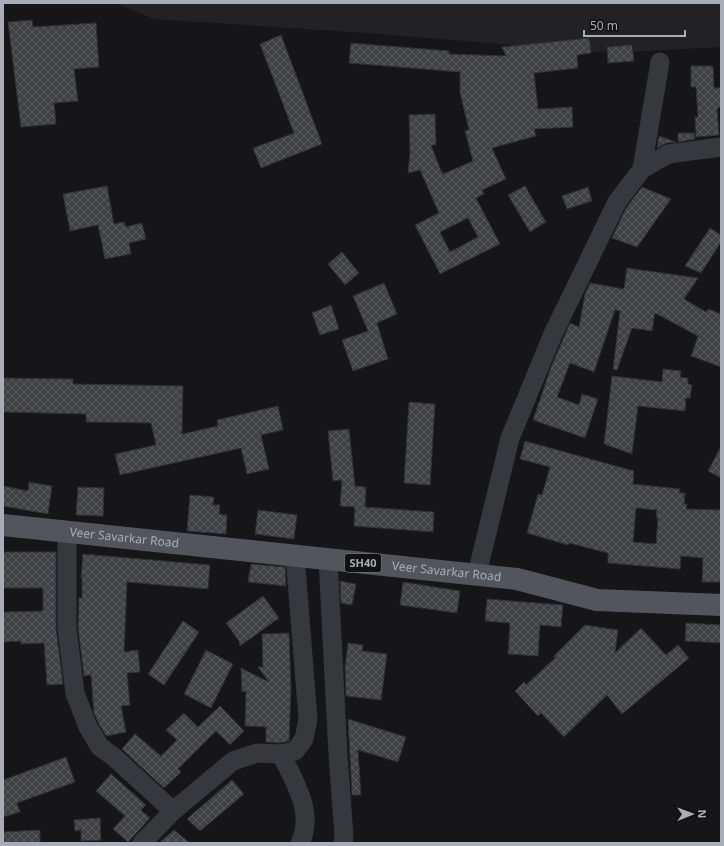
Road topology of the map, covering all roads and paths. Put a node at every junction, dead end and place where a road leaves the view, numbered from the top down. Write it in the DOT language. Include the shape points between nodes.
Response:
graph roads {
  1 [pos="660,62"];
  2 [pos="721,147"];
  3 [pos="642,169"];
  4 [pos="3,525"];
  5 [pos="67,531"];
  6 [pos="295,555"];
  7 [pos="328,559"];
  8 [pos="476,574"];
  9 [pos="721,605"];
  10 [pos="282,754"];
  11 [pos="173,811"];
  12 [pos="142,843"];
  13 [pos="300,843"];
  14 [pos="344,843"];
  1 -- 3 [label="street"];
  2 -- 3 [label="street" via="668,154"];
  3 -- 8 [label="street" via="617,202 553,334 510,438"];
  4 -- 5 [label="main road, Veer Savarkar Road / SH40"];
  5 -- 6 [label="main road, Veer Savarkar Road / SH40"];
  5 -- 11 [label="street" via="66,628 76,693 88,727 100,747"];
  6 -- 7 [label="main road, Veer Savarkar Road / SH40"];
  6 -- 10 [label="street" via="308,719 304,738 295,751"];
  7 -- 8 [label="main road, Veer Savarkar Road / SH40"];
  7 -- 14 [label="street"];
  8 -- 9 [label="main road, Veer Savarkar Road / SH40" via="517,579 596,600"];
  10 -- 11 [label="street" via="257,753 232,761"];
  10 -- 13 [label="street" via="302,799 306,817"];
  11 -- 12 [label="street"];
}
